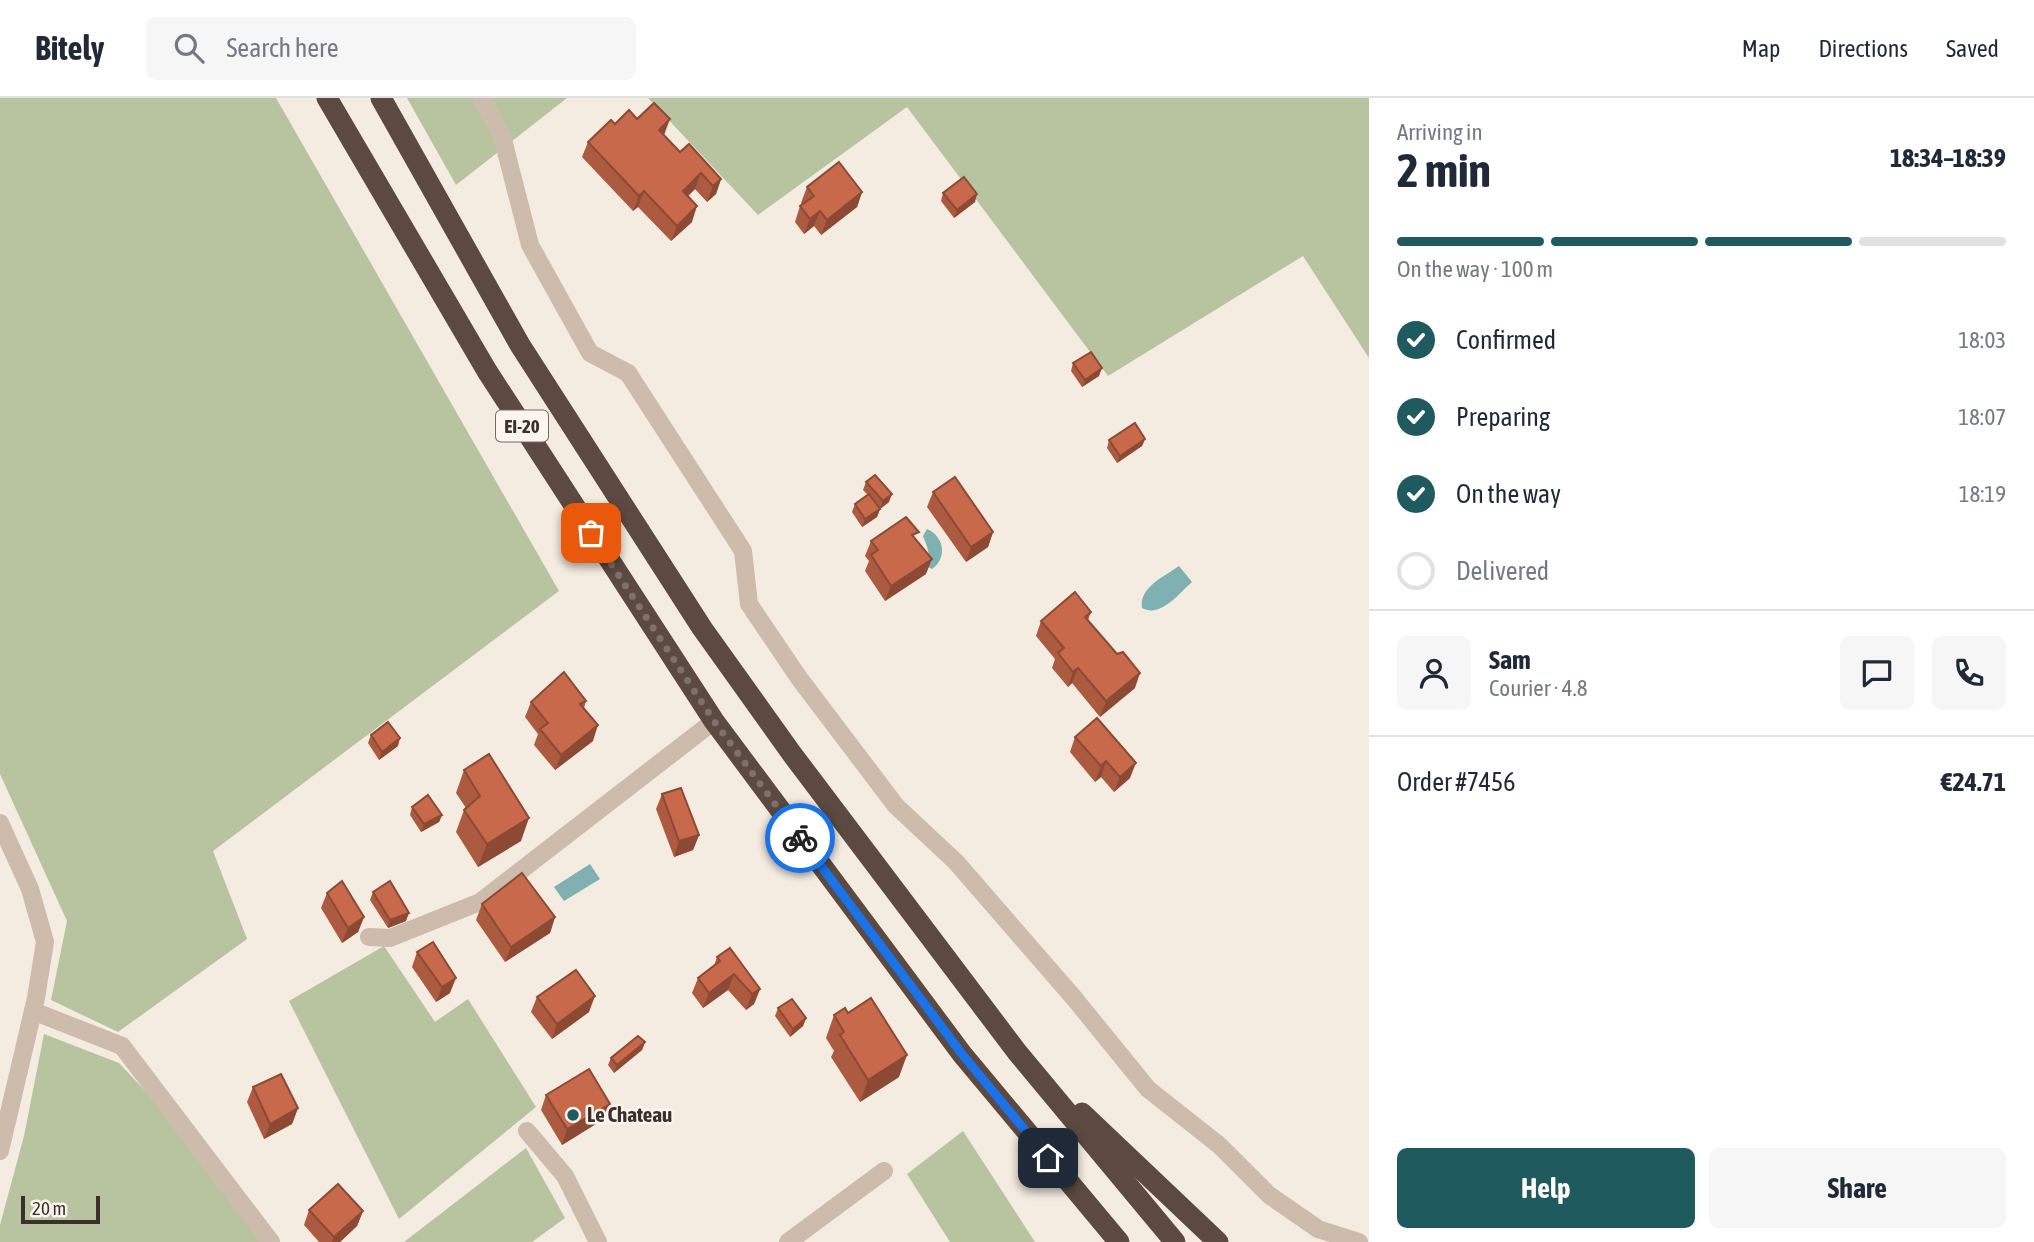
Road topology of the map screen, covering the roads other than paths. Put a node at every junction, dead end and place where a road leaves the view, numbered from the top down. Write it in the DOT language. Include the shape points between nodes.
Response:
graph roads {
  1 [pos="319,98"];
  2 [pos="327,98"];
  3 [pos="381,98"];
  4 [pos="481,98"];
  5 [pos="341,125"];
  6 [pos="714,721"];
  7 [pos="0,823"];
  8 [pos="369,937"];
  9 [pos="33,1011"];
  10 [pos="1017,1052"];
  11 [pos="527,1131"];
  12 [pos="0,1151"];
  13 [pos="884,1171"];
  14 [pos="1082,1200"];
  15 [pos="271,1242"];
  16 [pos="598,1242"];
  17 [pos="788,1242"];
  18 [pos="1109,1242"];
  19 [pos="1119,1242"];
  20 [pos="1175,1242"];
  21 [pos="1218,1242"];
  22 [pos="1359,1242"];
  1 -- 5 [label="highway"];
  2 -- 5 [label="highway, EI-20"];
  3 -- 10 [label="highway, EI-20" via="520,345 702,628"];
  4 -- 22 [label="street" via="502,136 530,245 590,353 628,373 743,551 749,604 896,806 956,862 1148,1089 1219,1145 1269,1195 1318,1229"];
  5 -- 6 [label="highway, EI-20" via="487,371"];
  6 -- 8 [label="street" via="481,902 390,938"];
  6 -- 14 [label="highway, EI-20" via="962,1054"];
  7 -- 9 [label="street" via="30,889 45,943"];
  9 -- 12 [label="street"];
  9 -- 15 [label="street" via="122,1046"];
  10 -- 20 [label="highway, EI-20"];
  10 -- 21 [label="highway"];
  11 -- 16 [label="street" via="565,1176"];
  13 -- 17 [label="street"];
  14 -- 18 [label="highway"];
  14 -- 19 [label="highway, EI-20"];
}
